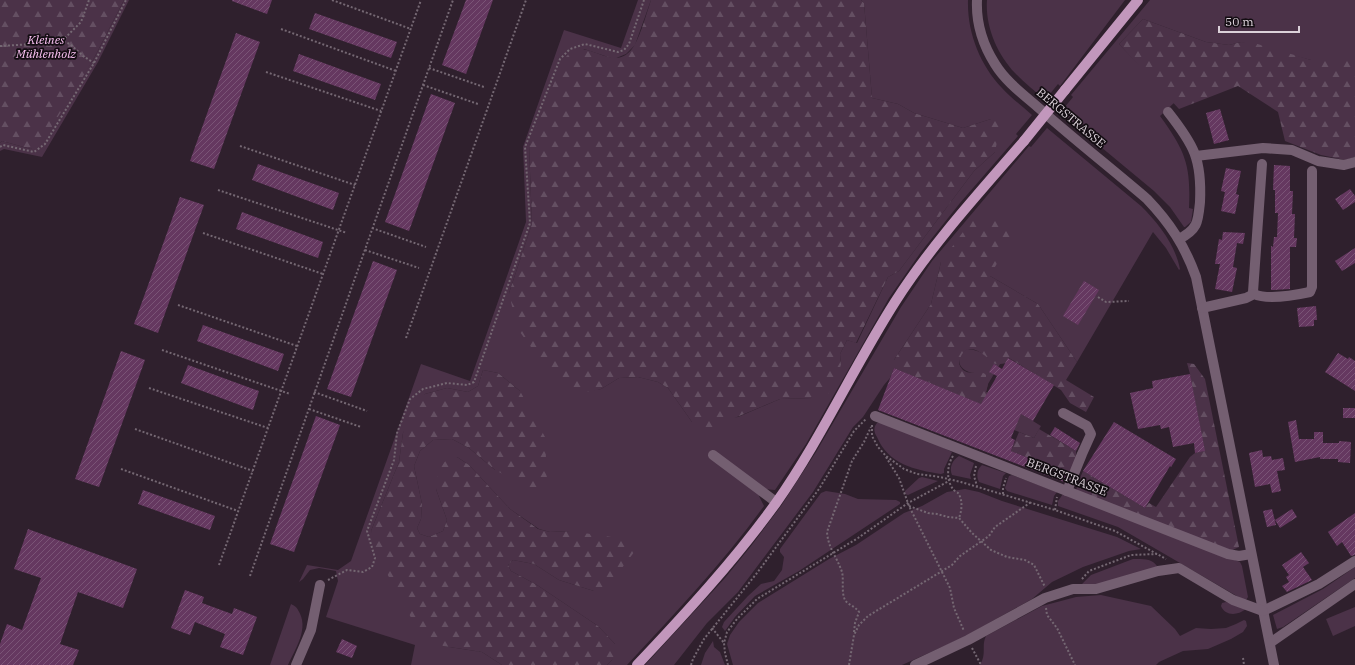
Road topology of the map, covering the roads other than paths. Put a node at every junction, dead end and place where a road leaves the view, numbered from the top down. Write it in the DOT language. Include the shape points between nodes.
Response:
graph roads {
  1 [pos="977,0"];
  2 [pos="1138,0"];
  3 [pos="1168,112"];
  4 [pos="1196,156"];
  5 [pos="1355,162"];
  6 [pos="1262,164"];
  7 [pos="1312,171"];
  8 [pos="1179,239"];
  9 [pos="1254,294"];
  10 [pos="1202,308"];
  11 [pos="1063,414"];
  12 [pos="875,416"];
  13 [pos="713,455"];
  14 [pos="1067,491"];
  15 [pos="776,502"];
  16 [pos="1251,554"];
  17 [pos="1355,561"];
  18 [pos="320,584"];
  19 [pos="1355,584"];
  20 [pos="1263,611"];
  21 [pos="1270,643"];
  22 [pos="296,665"];
  23 [pos="637,665"];
  24 [pos="915,665"];
  25 [pos="1274,665"];
  1 -- 8 [label="street, BERGSTRASSE" via="979,25 986,47 1008,80 1147,199"];
  2 -- 15 [label="main road, bridge" via="927,256 895,302 811,449"];
  3 -- 4 [label="street" via="1187,136"];
  4 -- 5 [label="street" via="1263,148 1292,150 1318,161 1344,166"];
  4 -- 8 [label="street" via="1201,183 1199,216 1194,228"];
  6 -- 9 [label="street"];
  7 -- 9 [label="street" via="1310,292 1274,297"];
  8 -- 10 [label="street, BERGSTRASSE" via="1196,277"];
  9 -- 10 [label="street"];
  10 -- 16 [label="street, BERGSTRASSE"];
  11 -- 14 [label="street" via="1087,426 1091,434"];
  12 -- 14 [label="street, BERGSTRASSE"];
  13 -- 15 [label="street"];
  14 -- 16 [label="street, BERGSTRASSE" via="1228,554"];
  15 -- 23 [label="main road" via="720,574"];
  16 -- 20 [label="street, BERGSTRASSE"];
  17 -- 20 [label="street" via="1319,584"];
  18 -- 22 [label="street" via="311,630"];
  19 -- 21 [label="street"];
  20 -- 21 [label="street, BERGSTRASSE"];
  20 -- 24 [label="street" via="1233,600 1179,568 1158,571 1096,589 1073,589 1045,598 968,640"];
  21 -- 25 [label="street, BERGSTRASSE"];
}
